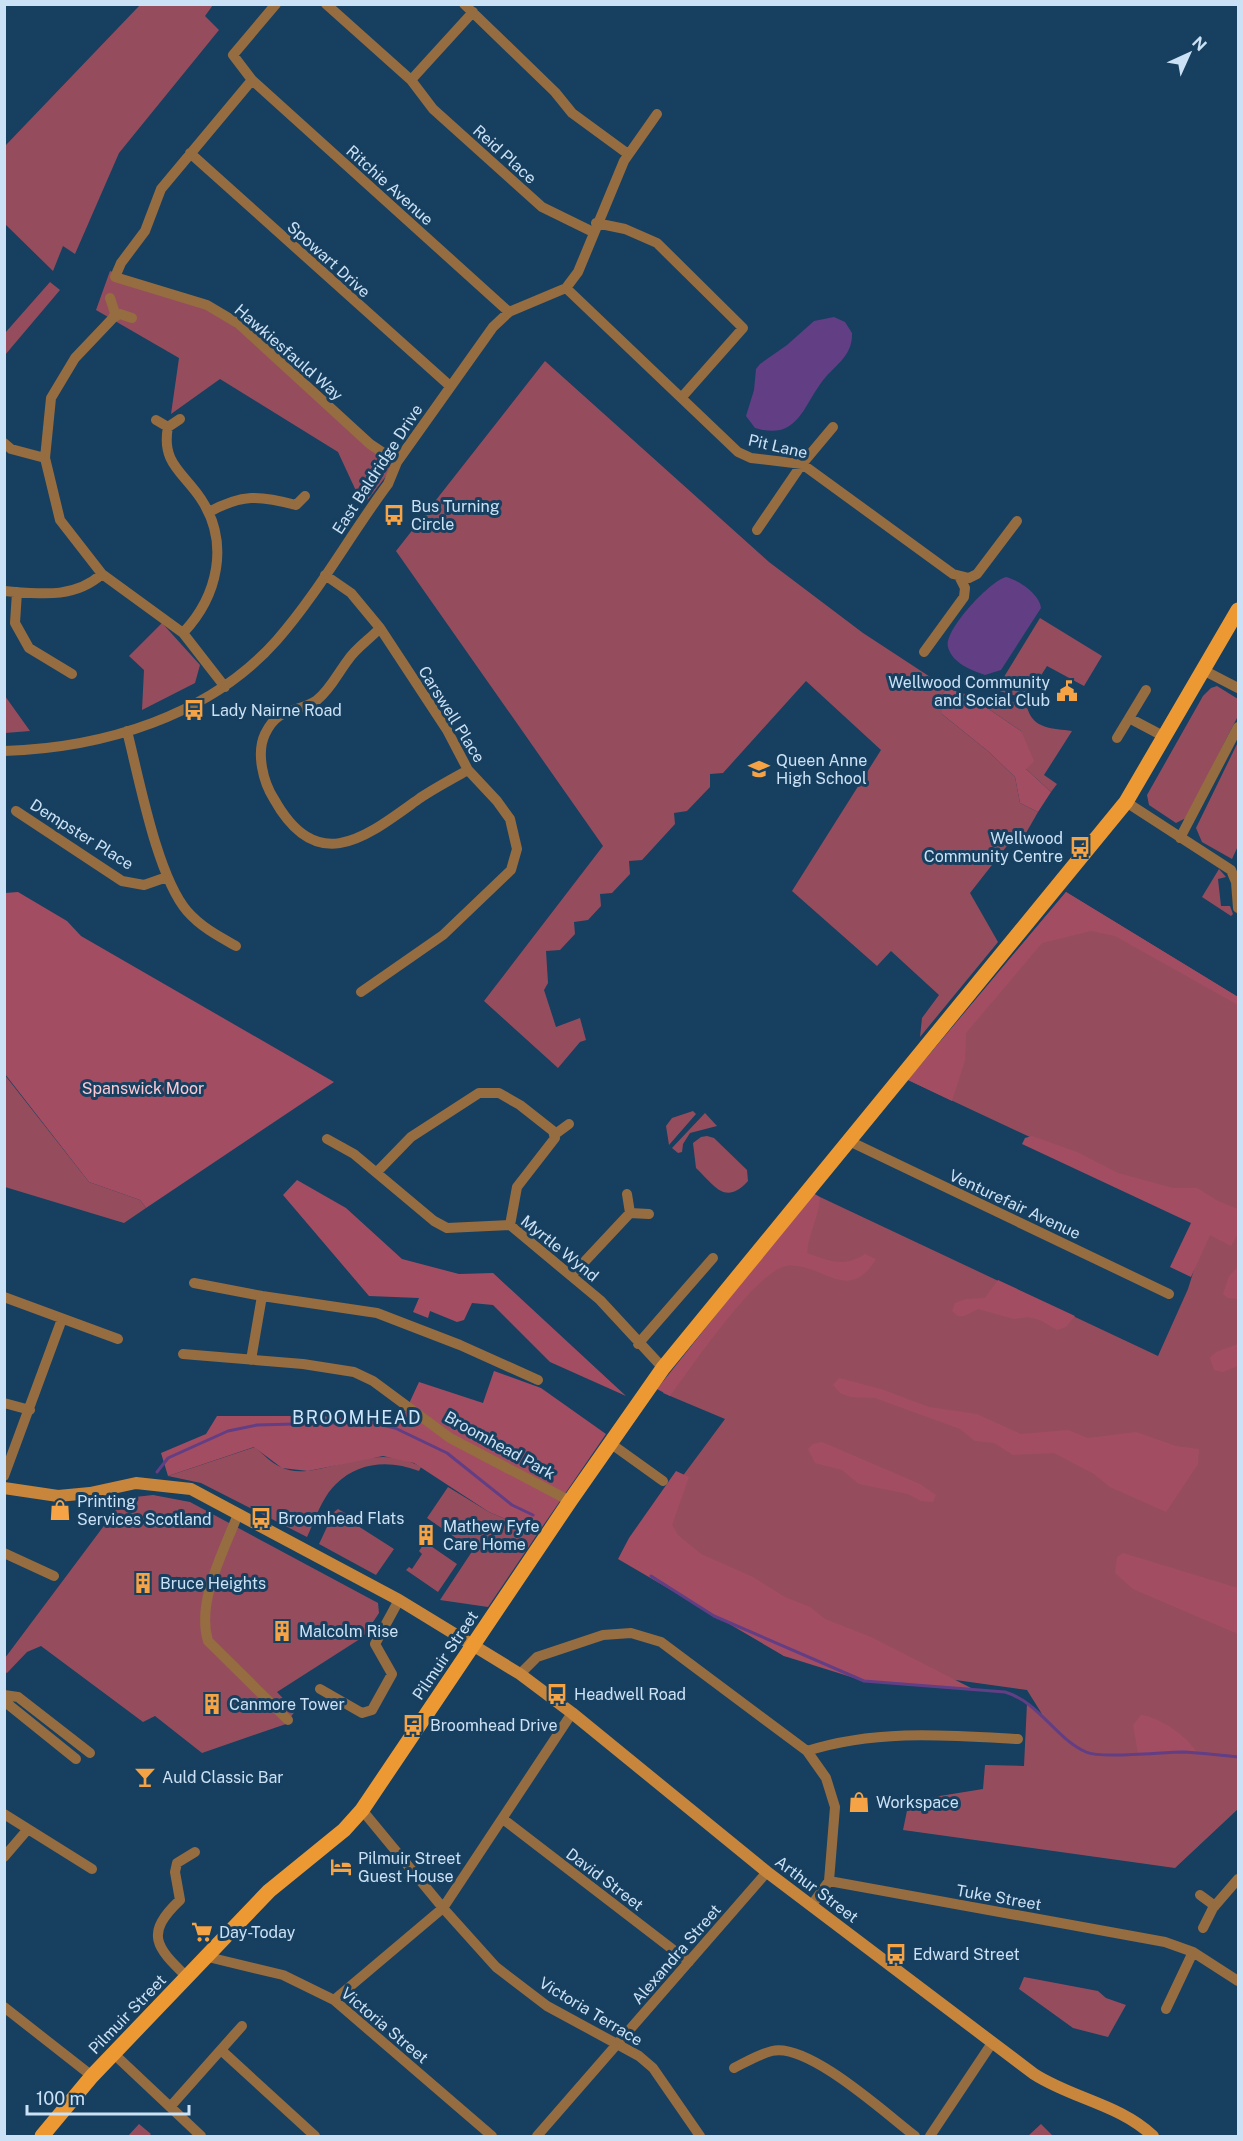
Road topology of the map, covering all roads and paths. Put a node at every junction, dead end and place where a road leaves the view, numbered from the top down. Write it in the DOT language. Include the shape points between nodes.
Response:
graph roads {
  1 [pos="276,4"];
  2 [pos="326,4"];
  3 [pos="469,8"];
  4 [pos="252,80"];
  5 [pos="411,80"];
  6 [pos="657,114"];
  7 [pos="190,153"];
  8 [pos="628,154"];
  9 [pos="595,228"];
  10 [pos="566,288"];
  11 [pos="110,298"];
  12 [pos="509,312"];
  13 [pos="113,318"];
  14 [pos="132,318"];
  15 [pos="450,386"];
  16 [pos="682,397"];
  17 [pos="180,419"];
  18 [pos="156,420"];
  19 [pos="168,427"];
  20 [pos="833,427"];
  21 [pos="4,443"];
  22 [pos="45,458"];
  23 [pos="397,462"];
  24 [pos="802,464"];
  25 [pos="305,495"];
  26 [pos="296,504"];
  27 [pos="209,512"];
  28 [pos="295,516"];
  29 [pos="1017,521"];
  30 [pos="757,530"];
  31 [pos="102,574"];
  32 [pos="325,575"];
  33 [pos="960,578"];
  34 [pos="4,591"];
  35 [pos="17,592"];
  36 [pos="1239,610"];
  37 [pos="380,628"];
  38 [pos="183,633"];
  39 [pos="924,652"];
  40 [pos="1205,671"];
  41 [pos="72,674"];
  42 [pos="225,687"];
  43 [pos="1239,688"];
  44 [pos="1146,690"];
  45 [pos="1129,718"];
  46 [pos="1239,727"];
  47 [pos="127,731"];
  48 [pos="1165,737"];
  49 [pos="1117,738"];
  50 [pos="4,751"];
  51 [pos="468,770"];
  52 [pos="1126,802"];
  53 [pos="16,811"];
  54 [pos="1180,838"];
  55 [pos="166,877"];
  56 [pos="1239,908"];
  57 [pos="236,946"];
  58 [pos="361,992"];
  59 [pos="569,1124"];
  60 [pos="554,1135"];
  61 [pos="327,1139"];
  62 [pos="849,1142"];
  63 [pos="377,1172"];
  64 [pos="627,1194"];
  65 [pos="630,1213"];
  66 [pos="649,1214"];
  67 [pos="510,1225"];
  68 [pos="713,1258"];
  69 [pos="572,1275"];
  70 [pos="194,1283"];
  71 [pos="1169,1294"];
  72 [pos="262,1296"];
  73 [pos="4,1297"];
  74 [pos="62,1319"];
  75 [pos="118,1339"];
  76 [pos="638,1344"];
  77 [pos="183,1354"];
  78 [pos="251,1360"];
  79 [pos="663,1368"];
  80 [pos="538,1380"];
  81 [pos="4,1403"];
  82 [pos="30,1410"];
  83 [pos="610,1443"];
  84 [pos="4,1476"];
  85 [pos="663,1481"];
  86 [pos="4,1488"];
  87 [pos="570,1501"];
  88 [pos="238,1515"];
  89 [pos="4,1553"];
  90 [pos="54,1576"];
  91 [pos="399,1600"];
  92 [pos="474,1646"];
  93 [pos="519,1674"];
  94 [pos="320,1689"];
  95 [pos="4,1695"];
  96 [pos="4,1701"];
  97 [pos="572,1713"];
  98 [pos="288,1720"];
  99 [pos="1018,1739"];
  100 [pos="807,1750"];
  101 [pos="90,1753"];
  102 [pos="76,1759"];
  103 [pos="362,1810"];
  104 [pos="4,1814"];
  105 [pos="503,1819"];
  106 [pos="28,1829"];
  107 [pos="195,1852"];
  108 [pos="4,1857"];
  109 [pos="92,1869"];
  110 [pos="767,1872"];
  111 [pos="1239,1879"];
  112 [pos="829,1881"];
  113 [pos="1200,1895"];
  114 [pos="812,1906"];
  115 [pos="1215,1906"];
  116 [pos="443,1908"];
  117 [pos="1203,1928"];
  118 [pos="1193,1952"];
  119 [pos="208,1957"];
  120 [pos="689,1962"];
  121 [pos="188,1977"];
  122 [pos="1239,1981"];
  123 [pos="334,2000"];
  124 [pos="4,2007"];
  125 [pos="1166,2009"];
  126 [pos="242,2026"];
  127 [pos="993,2043"];
  128 [pos="619,2044"];
  129 [pos="221,2050"];
  130 [pos="114,2054"];
  131 [pos="734,2068"];
  132 [pos="92,2076"];
  133 [pos="170,2107"];
  134 [pos="47,2134"];
  135 [pos="201,2136"];
  136 [pos="315,2136"];
  137 [pos="492,2136"];
  138 [pos="537,2136"];
  139 [pos="700,2136"];
  140 [pos="915,2136"];
  141 [pos="930,2136"];
  142 [pos="1153,2136"];
  1 -- 4 [label="street, Ritchie Avenue" via="233,55"];
  2 -- 5 [label="street, Reid Place"];
  3 -- 5 [label="street"];
  3 -- 8 [label="street" via="572,113"];
  4 -- 7 [label="street"];
  4 -- 12 [label="street, Ritchie Avenue"];
  5 -- 9 [label="street, Reid Place" via="433,109 542,207"];
  6 -- 8 [label="street"];
  7 -- 15 [label="street, Spowart Drive"];
  7 -- 23 [label="street, Hawkiesfauld Way" via="160,189 145,231 115,277 207,305 238,324 370,444"];
  8 -- 9 [label="street"];
  9 -- 10 [label="street" via="578,272"];
  9 -- 16 [label="street, Reid Place" via="625,229 657,243 743,328"];
  10 -- 12 [label="street, East Baldridge Drive"];
  10 -- 16 [label="street, Pit Lane"];
  11 -- 13 [label="street"];
  12 -- 15 [label="street, East Baldridge Drive" via="493,327"];
  13 -- 14 [label="street" via="120,314"];
  13 -- 22 [label="street" via="75,358 51,398"];
  15 -- 23 [label="street, East Baldridge Drive"];
  16 -- 24 [label="street, Pit Lane" via="738,452 750,458"];
  17 -- 19 [label="street"];
  18 -- 19 [label="street"];
  19 -- 27 [label="street" via="167,451 172,462"];
  20 -- 24 [label="street"];
  21 -- 22 [label="street" via="11,449"];
  22 -- 31 [label="street" via="60,520"];
  23 -- 32 [label="street, East Baldridge Drive" via="388,484"];
  24 -- 30 [label="street"];
  24 -- 33 [label="street, Pit Lane"];
  25 -- 26 [label="street"];
  26 -- 27 [label="street" via="243,497"];
  26 -- 28 [label="street"];
  27 -- 38 [label="street" via="218,543 218,566 206,602"];
  29 -- 33 [label="street" via="977,574"];
  31 -- 35 [label="street" via="70,593"];
  31 -- 38 [label="street"];
  32 -- 37 [label="street, Carswell Place" via="351,593"];
  32 -- 42 [label="street, East Baldridge Drive" via="276,641"];
  33 -- 39 [label="street" via="964,597"];
  34 -- 35 [label="street"];
  35 -- 41 [label="street" via="15,624 29,648"];
  36 -- 40 [label="main road, Pilmuir Street"];
  37 -- 51 [label="street, Carswell Place" via="447,730"];
  37 -- 51 [label="street" via="349,658 317,700 285,711 265,733 260,750 262,767 279,808 312,840 323,844 347,842 380,828"];
  38 -- 42 [label="street"];
  40 -- 43 [label="street"];
  40 -- 48 [label="main road, Pilmuir Street"];
  42 -- 47 [label="street, East Baldridge Drive" via="183,711"];
  44 -- 45 [label="street"];
  45 -- 48 [label="street"];
  45 -- 49 [label="street"];
  46 -- 54 [label="street"];
  47 -- 50 [label="street, East Baldridge Drive" via="74,743"];
  47 -- 55 [label="street, Dempster Place"];
  48 -- 52 [label="main road, Pilmuir Street"];
  51 -- 58 [label="street, Carswell Place" via="510,819 518,849 511,870 443,935"];
  52 -- 54 [label="street"];
  52 -- 62 [label="main road, Pilmuir Street"];
  53 -- 55 [label="street, Dempster Place" via="122,881 144,885"];
  54 -- 56 [label="street" via="1231,870"];
  55 -- 57 [label="street, Dempster Place" via="186,910 209,931"];
  59 -- 60 [label="street"];
  60 -- 63 [label="street" via="520,1105 499,1093 480,1093 411,1137"];
  60 -- 67 [label="street" via="552,1144 517,1187"];
  61 -- 63 [label="street, Myrtle Wynd"];
  62 -- 71 [label="street, Venturefair Avenue"];
  62 -- 79 [label="main road, Pilmuir Street"];
  63 -- 67 [label="street, Myrtle Wynd" via="447,1228"];
  64 -- 65 [label="street"];
  65 -- 66 [label="street"];
  65 -- 69 [label="street"];
  67 -- 69 [label="street, Myrtle Wynd"];
  68 -- 76 [label="street"];
  69 -- 76 [label="street, Myrtle Wynd"];
  70 -- 72 [label="street"];
  72 -- 78 [label="street"];
  72 -- 80 [label="street" via="377,1313"];
  73 -- 74 [label="street"];
  74 -- 75 [label="street"];
  74 -- 82 [label="street"];
  76 -- 79 [label="street, Myrtle Wynd"];
  77 -- 78 [label="street, Broomhead Park"];
  78 -- 87 [label="street, Broomhead Park" via="354,1372 373,1381 450,1438"];
  79 -- 83 [label="main road, Pilmuir Street"];
  81 -- 82 [label="street"];
  82 -- 84 [label="street"];
  83 -- 85 [label="street"];
  83 -- 87 [label="main road, Pilmuir Street"];
  86 -- 88 [label="street" via="58,1496 136,1483 191,1489"];
  87 -- 92 [label="main road, Pilmuir Street"];
  88 -- 91 [label="street"];
  88 -- 98 [label="street" via="214,1580 204,1630 208,1641"];
  89 -- 90 [label="street"];
  91 -- 92 [label="street"];
  91 -- 94 [label="street" via="377,1637 377,1650 392,1674 372,1710 362,1713"];
  92 -- 93 [label="street, Arthur Street"];
  92 -- 103 [label="main road, Pilmuir Street"];
  93 -- 97 [label="street, Arthur Street"];
  93 -- 100 [label="street" via="537,1657 603,1635 631,1633 661,1642"];
  95 -- 101 [label="street" via="18,1697"];
  96 -- 102 [label="street"];
  97 -- 105 [label="street"];
  97 -- 110 [label="street, Arthur Street"];
  99 -- 100 [label="street" via="925,1733 839,1741"];
  100 -- 112 [label="street" via="826,1778 835,1807"];
  103 -- 116 [label="street, Victoria Terrace"];
  103 -- 119 [label="main road, Pilmuir Street" via="344,1830 269,1891"];
  104 -- 106 [label="street"];
  105 -- 116 [label="street"];
  105 -- 120 [label="street, David Street"];
  106 -- 108 [label="street"];
  106 -- 109 [label="street"];
  107 -- 121 [label="street" via="177,1863 180,1900 163,1917 158,1937 162,1952"];
  110 -- 114 [label="street, Arthur Street"];
  110 -- 120 [label="street, Alexandra Street"];
  111 -- 115 [label="street"];
  112 -- 114 [label="street"];
  112 -- 118 [label="street, Tuke Street" via="1165,1942"];
  113 -- 115 [label="street"];
  114 -- 127 [label="street, Arthur Street"];
  115 -- 117 [label="street"];
  116 -- 123 [label="street"];
  116 -- 128 [label="street, Victoria Terrace" via="496,1967 547,2006"];
  118 -- 122 [label="street, Tuke Street"];
  118 -- 125 [label="street"];
  119 -- 121 [label="main road, Pilmuir Street"];
  119 -- 123 [label="street, Victoria Street" via="283,1975"];
  120 -- 128 [label="street, Alexandra Street"];
  121 -- 130 [label="main road, Pilmuir Street"];
  123 -- 137 [label="street, Victoria Street"];
  124 -- 132 [label="street"];
  126 -- 129 [label="street"];
  127 -- 141 [label="street"];
  127 -- 142 [label="street, Arthur Street" via="1045,2082 1113,2108"];
  128 -- 138 [label="street, Alexandra Street"];
  128 -- 139 [label="street, Victoria Terrace" via="653,2068"];
  129 -- 133 [label="street"];
  129 -- 136 [label="street"];
  130 -- 132 [label="main road, Pilmuir Street"];
  130 -- 133 [label="street"];
  131 -- 140 [label="street" via="773,2050 794,2052 822,2065"];
  132 -- 134 [label="main road, Pilmuir Street"];
  133 -- 135 [label="street"];
}
